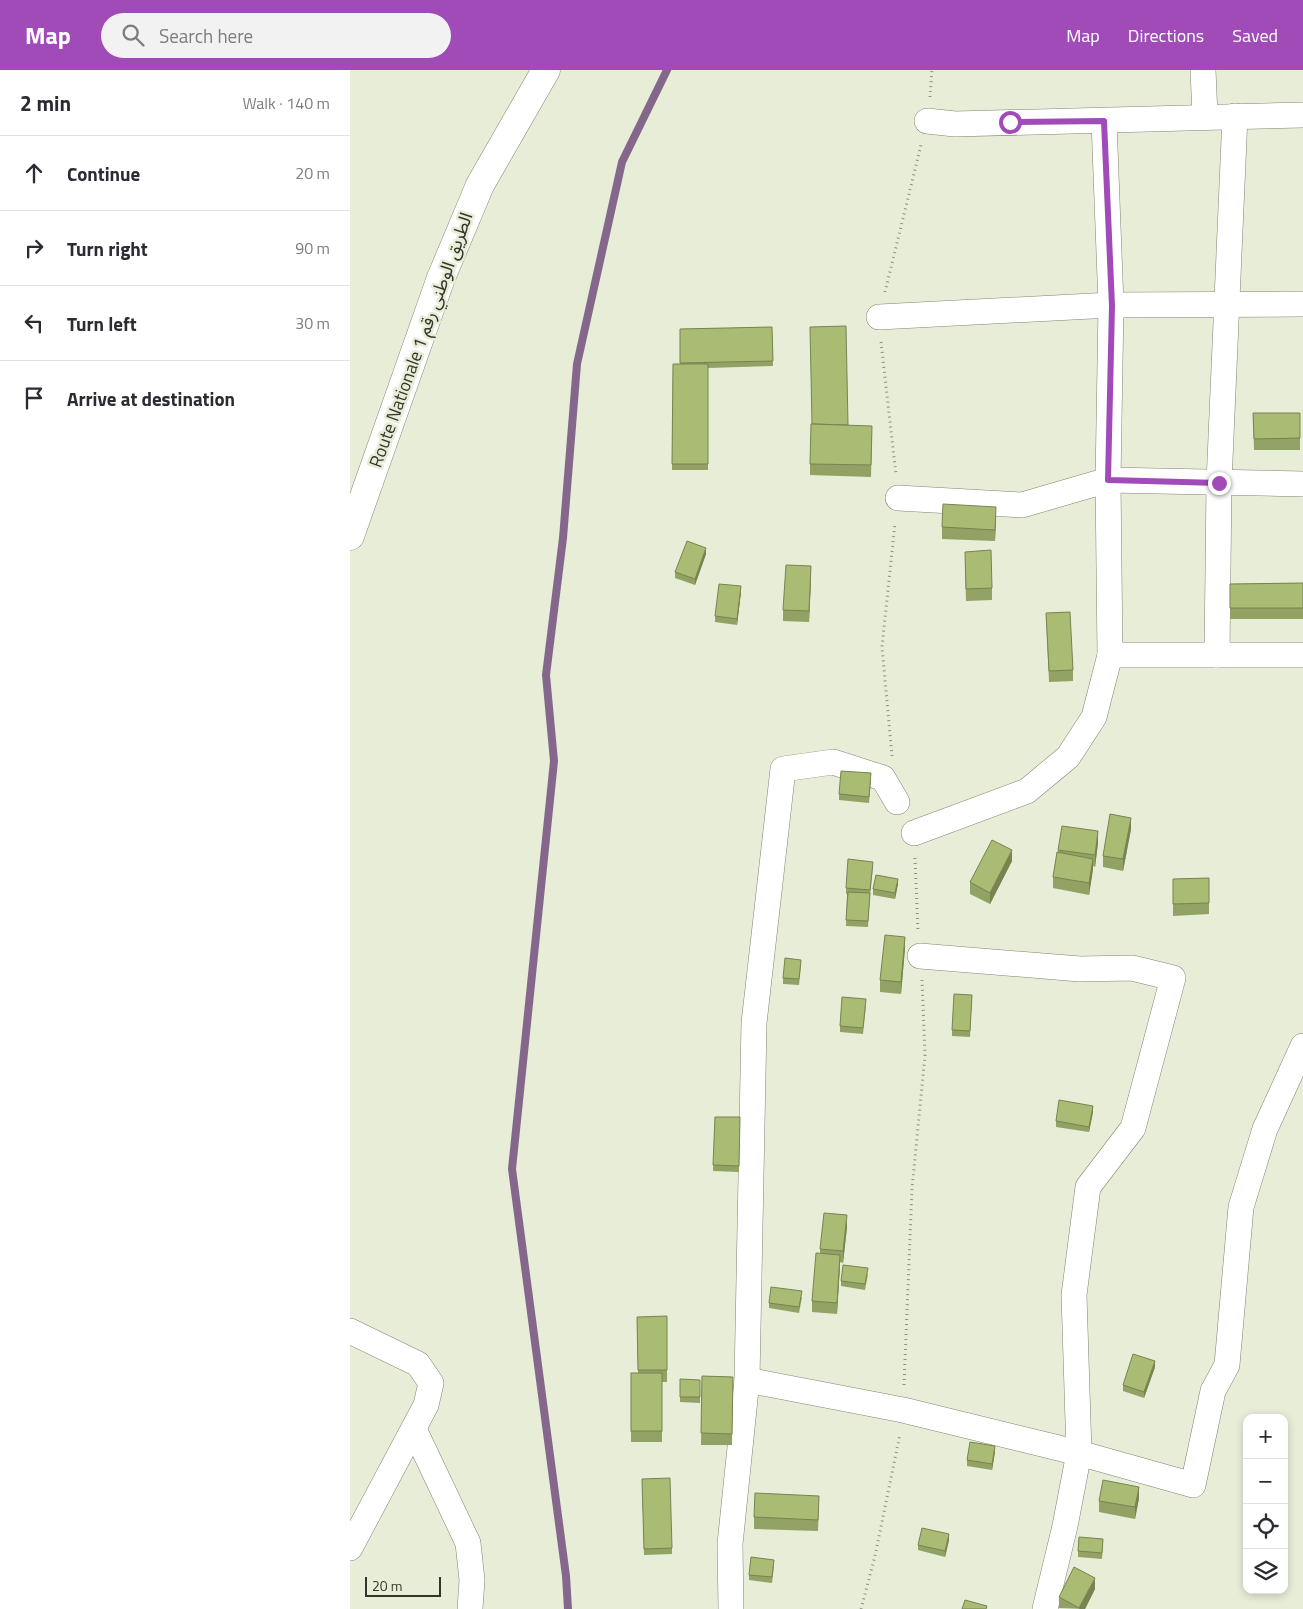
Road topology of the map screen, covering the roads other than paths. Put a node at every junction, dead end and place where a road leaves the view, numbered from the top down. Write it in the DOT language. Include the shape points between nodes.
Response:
graph roads {
  1 [pos="546,70"];
  2 [pos="1203,70"];
  3 [pos="1303,115"];
  4 [pos="1205,116"];
  5 [pos="1235,116"];
  6 [pos="927,121"];
  7 [pos="1104,121"];
  8 [pos="1225,304"];
  9 [pos="1303,304"];
  10 [pos="1112,306"];
  11 [pos="879,317"];
  12 [pos="1108,480"];
  13 [pos="1219,483"];
  14 [pos="1303,484"];
  15 [pos="898,498"];
  16 [pos="350,536"];
  17 [pos="1110,655"];
  18 [pos="1217,655"];
  19 [pos="1303,655"];
  20 [pos="897,802"];
  21 [pos="914,833"];
  22 [pos="920,956"];
  23 [pos="1303,1046"];
  24 [pos="350,1331"];
  25 [pos="747,1380"];
  26 [pos="414,1429"];
  27 [pos="1078,1453"];
  28 [pos="350,1548"];
  29 [pos="470,1609"];
  30 [pos="731,1609"];
  31 [pos="1045,1609"];
  1 -- 16 [label="highway, Route Nationale الطريق الوطني رقم 1" via="480,185 440,278"];
  2 -- 4 [label="street"];
  3 -- 5 [label="street"];
  4 -- 5 [label="street"];
  4 -- 7 [label="street"];
  5 -- 8 [label="street"];
  6 -- 7 [label="street" via="955,124"];
  7 -- 10 [label="street"];
  8 -- 9 [label="street"];
  8 -- 10 [label="street"];
  8 -- 13 [label="street"];
  10 -- 11 [label="street"];
  10 -- 12 [label="street"];
  12 -- 13 [label="street"];
  12 -- 15 [label="street" via="1022,505"];
  12 -- 17 [label="street"];
  13 -- 14 [label="street"];
  13 -- 18 [label="street"];
  17 -- 18 [label="street"];
  17 -- 21 [label="street" via="1094,717 1068,757 1027,791"];
  18 -- 19 [label="street"];
  20 -- 25 [label="street" via="883,778 833,762 783,769 754,1023"];
  22 -- 27 [label="street" via="1080,969 1132,968 1173,978 1133,1128 1088,1188 1074,1295"];
  23 -- 27 [label="street" via="1265,1129 1241,1207 1226,1365 1213,1391 1193,1485"];
  24 -- 26 [label="street" via="418,1364 431,1383 426,1405"];
  25 -- 27 [label="street" via="903,1410"];
  25 -- 30 [label="street" via="730,1544"];
  26 -- 28 [label="street"];
  26 -- 29 [label="street" via="468,1543 472,1580"];
  27 -- 31 [label="street"];
}
